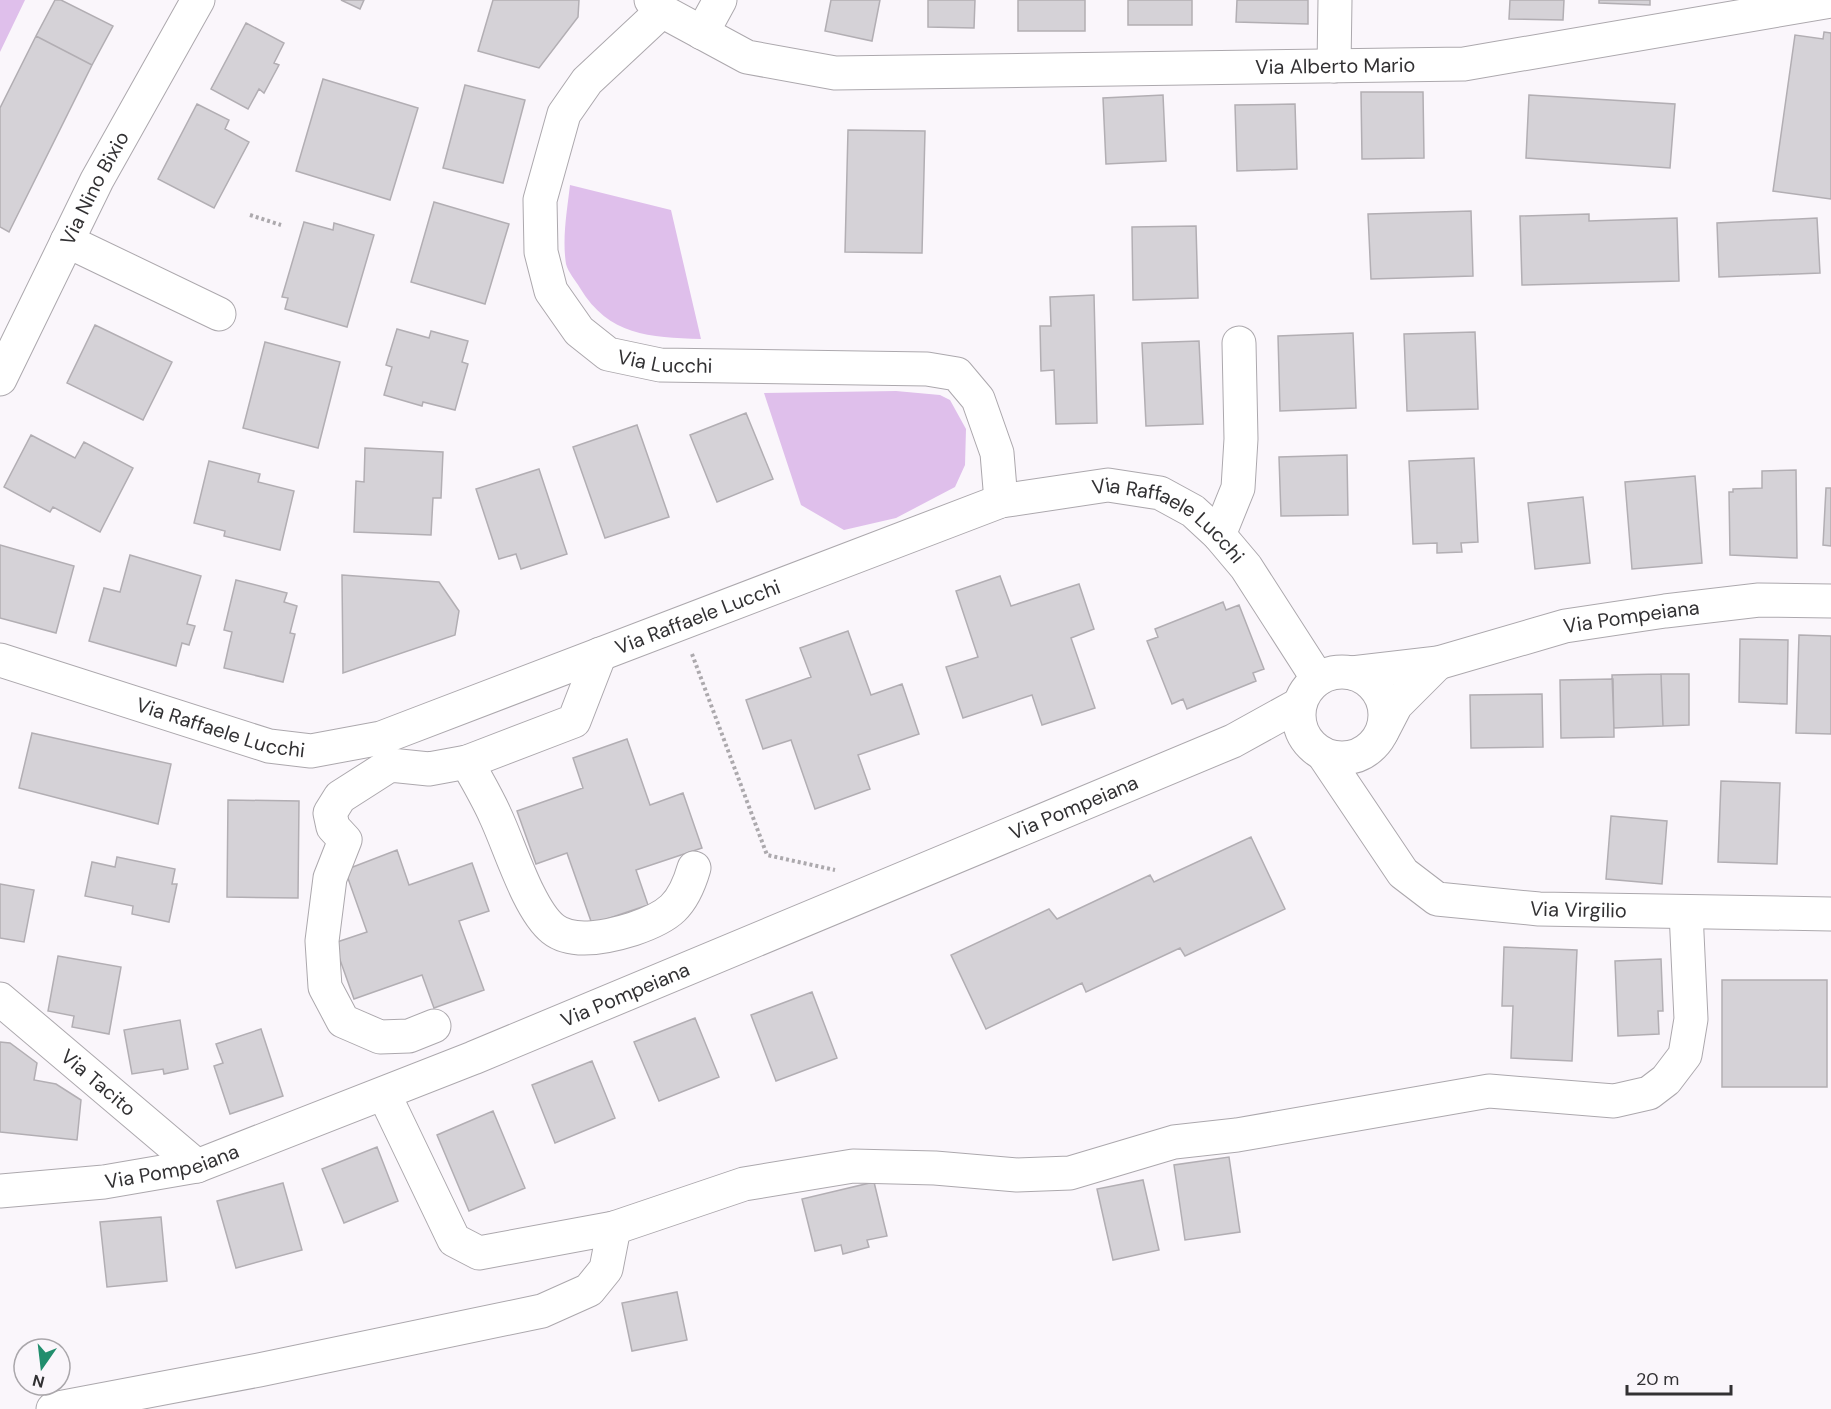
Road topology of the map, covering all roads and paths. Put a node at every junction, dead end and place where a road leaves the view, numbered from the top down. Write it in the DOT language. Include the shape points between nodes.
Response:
graph roads {
  1 [pos="198,0"];
  2 [pos="720,0"];
  3 [pos="1335,0"];
  4 [pos="1831,1"];
  5 [pos="656,5"];
  6 [pos="702,33"];
  7 [pos="1334,66"];
  8 [pos="835,73"];
  9 [pos="250,215"];
  10 [pos="281,225"];
  11 [pos="67,241"];
  12 [pos="219,314"];
  13 [pos="1239,343"];
  14 [pos="0,379"];
  15 [pos="1001,501"];
  16 [pos="1219,535"];
  17 [pos="1831,601"];
  18 [pos="689,645"];
  19 [pos="600,654"];
  20 [pos="0,660"];
  21 [pos="1438,663"];
  22 [pos="1352,673"];
  23 [pos="1309,692"];
  24 [pos="1376,740"];
  25 [pos="1233,741"];
  26 [pos="1317,749"];
  27 [pos="386,752"];
  28 [pos="467,762"];
  29 [pos="1367,816"];
  30 [pos="694,868"];
  31 [pos="841,871"];
  32 [pos="1686,912"];
  33 [pos="1831,914"];
  34 [pos="0,999"];
  35 [pos="434,1026"];
  36 [pos="384,1094"];
  37 [pos="197,1166"];
  38 [pos="0,1191"];
  39 [pos="614,1228"];
  40 [pos="53,1409"];
  1 -- 11 [label="street, Via Nino Bixio"];
  2 -- 6 [label="street"];
  3 -- 7 [label="street"];
  4 -- 7 [label="street, Via Alberto Mario" via="1464,64"];
  5 -- 6 [label="street, Via Lucchi"];
  5 -- 15 [label="street, Via Lucchi" via="587,81 564,114 540,200 541,252 551,291 579,331 608,354 650,363 927,369 957,374 978,399 986,420 997,453"];
  6 -- 8 [label="street, Via Lucchi" via="747,57"];
  7 -- 8 [label="street, Via Alberto Mario"];
  9 -- 10 [label="path"];
  11 -- 12 [label="street"];
  11 -- 14 [label="street, Via Nino Bixio"];
  13 -- 16 [label="street" via="1238,488"];
  15 -- 16 [label="street, Via Raffaele Lucchi" via="1108,485 1160,493 1193,511"];
  15 -- 19 [label="street, Via Raffaele Lucchi"];
  16 -- 23 [label="street, Via Raffaele Lucchi" via="1267,597"];
  17 -- 21 [label="street, Via Pompeiana" via="1759,600 1565,626"];
  18 -- 31 [label="path" via="767,855"];
  19 -- 27 [label="street, Via Raffaele Lucchi"];
  19 -- 28 [label="street" via="574,721"];
  20 -- 27 [label="street, Via Raffaele Lucchi" via="269,746"];
  21 -- 22 [label="street, Via Pompeiana"];
  21 -- 24 [label="street, Via Pompeiana" via="1396,705"];
  22 -- 23 [label="street" via="1335,673"];
  22 -- 24 [label="street" via="1368,680 1379,693 1385,712"];
  23 -- 25 [label="street, Via Pompeiana"];
  23 -- 26 [label="street" via="1302,732"];
  24 -- 26 [label="street" via="1356,756 1339,758"];
  24 -- 29 [label="street"];
  25 -- 26 [label="street, Via Pompeiana"];
  25 -- 36 [label="street, Via Pompeiana"];
  26 -- 29 [label="street, Via Virgilio"];
  27 -- 28 [label="street" via="429,769"];
  27 -- 35 [label="street" via="340,797 330,813 333,827 345,840 330,878 322,941 325,987 343,1021 380,1036 409,1036"];
  28 -- 30 [label="street" via="529,890 553,929 573,938 618,933 660,920 689,886"];
  29 -- 32 [label="street, Via Virgilio" via="1403,873 1437,899 1539,909"];
  32 -- 33 [label="street, Via Virgilio"];
  32 -- 39 [label="street" via="1690,1019 1685,1054 1666,1080 1649,1093 1614,1101 1489,1091 1237,1135 1174,1142 1070,1173 1017,1175 853,1166 744,1184"];
  34 -- 37 [label="street, Via Tacito"];
  36 -- 37 [label="street, Via Pompeiana"];
  36 -- 39 [label="street" via="453,1240 479,1253"];
  37 -- 38 [label="street, Via Pompeiana" via="104,1182"];
  39 -- 40 [label="street" via="606,1269 589,1290 542,1311"];
}
